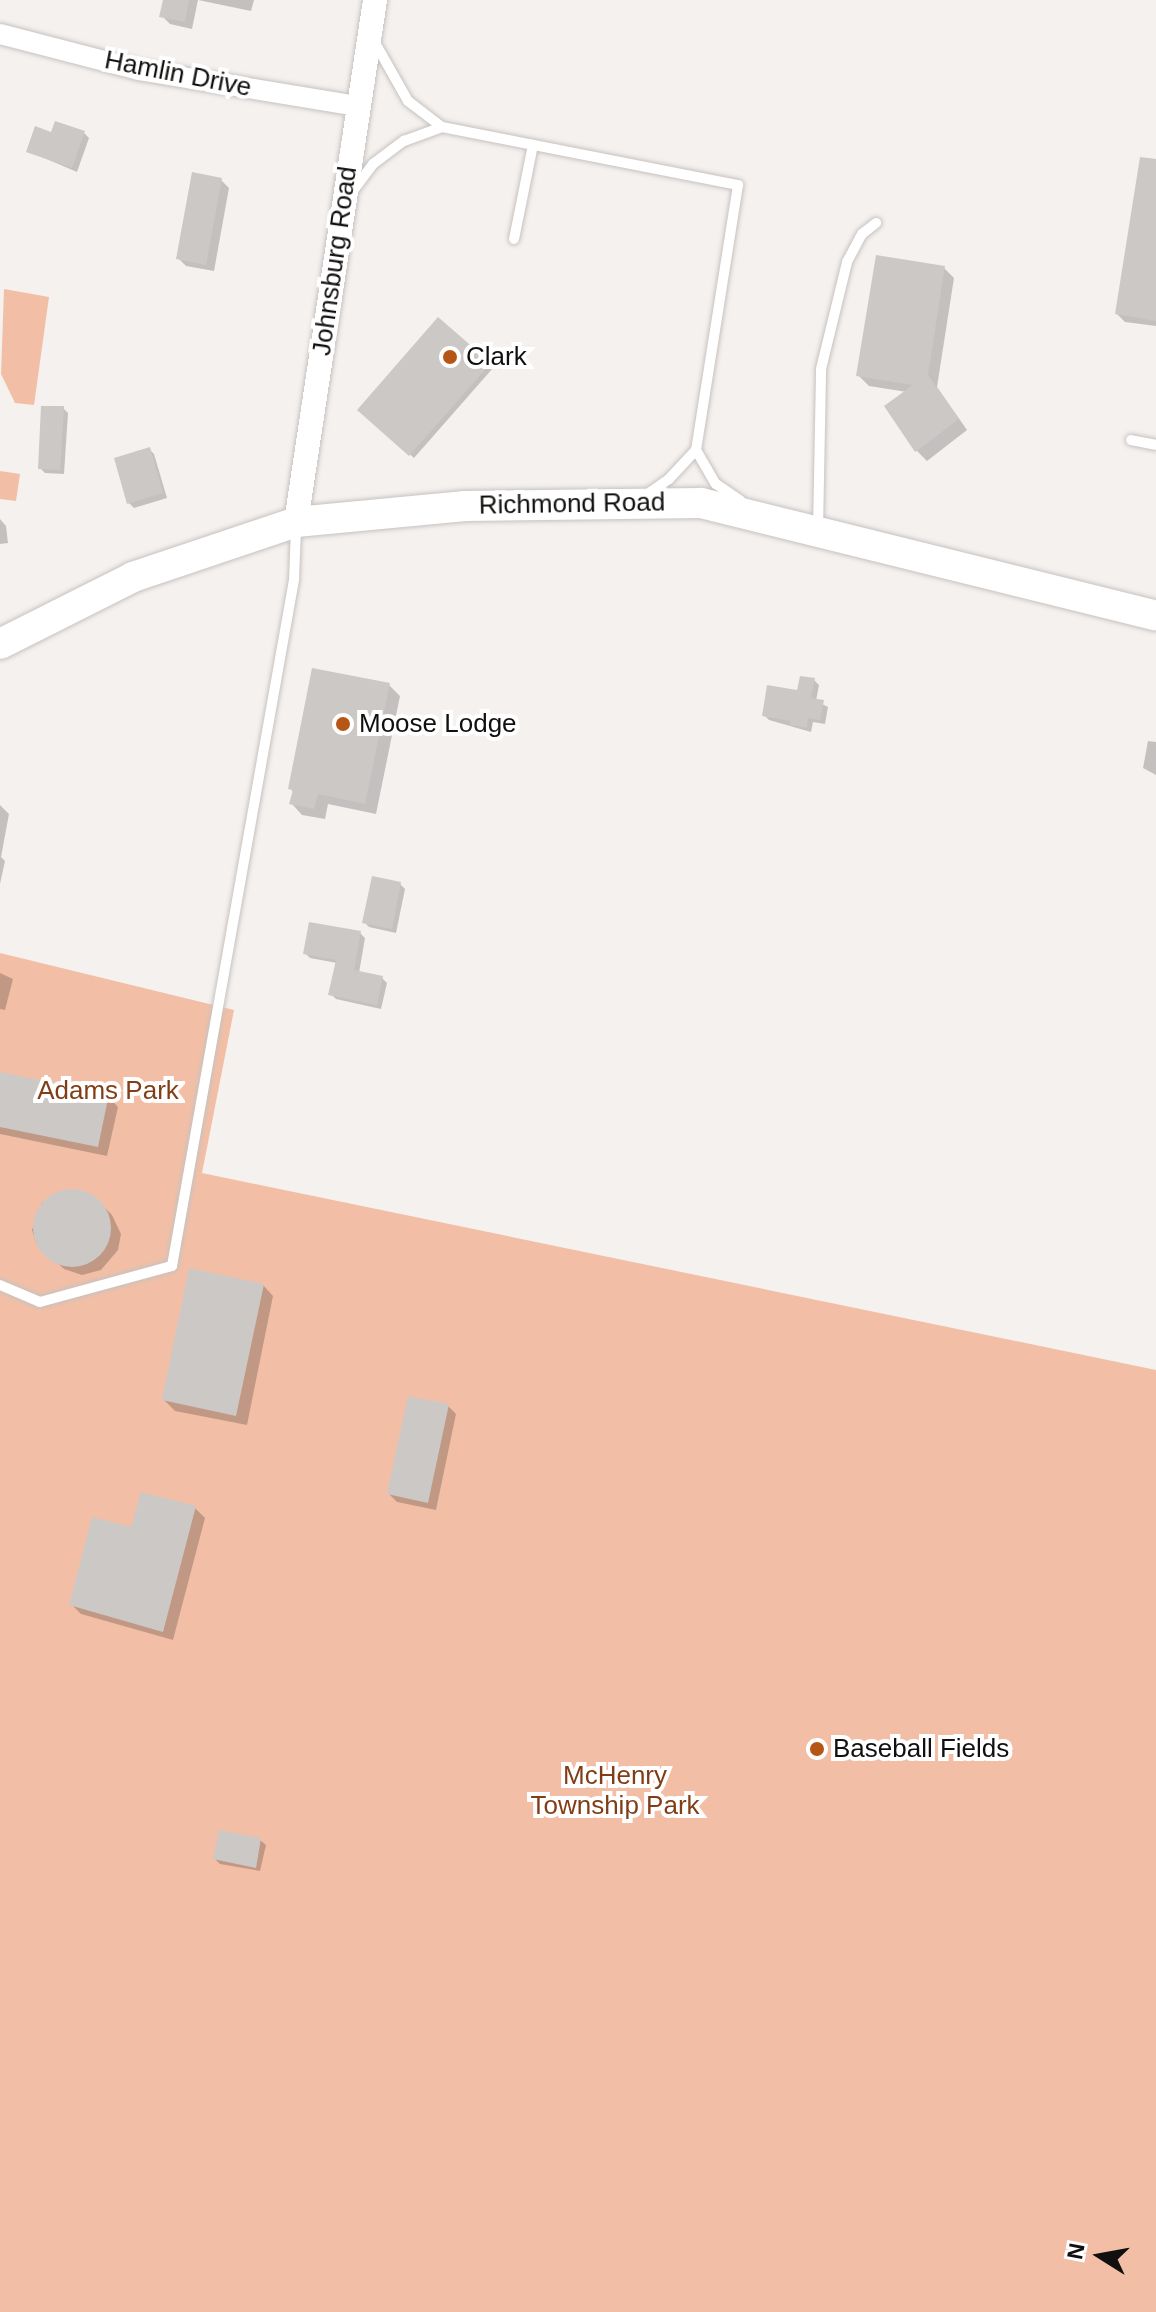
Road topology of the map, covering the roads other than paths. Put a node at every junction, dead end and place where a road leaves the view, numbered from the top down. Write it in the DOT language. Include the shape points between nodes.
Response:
graph roads {
  1 [pos="375,0"];
  2 [pos="369,32"];
  3 [pos="0,34"];
  4 [pos="357,106"];
  5 [pos="442,127"];
  6 [pos="533,145"];
  7 [pos="343,204"];
  8 [pos="876,223"];
  9 [pos="514,239"];
  10 [pos="1131,440"];
  11 [pos="1156,445"];
  12 [pos="696,450"];
  13 [pos="633,504"];
  14 [pos="768,520"];
  15 [pos="296,522"];
  16 [pos="818,532"];
  17 [pos="1156,616"];
  18 [pos="0,644"];
  19 [pos="0,1285"];
  1 -- 2 [label="street, Johnsburg Road"];
  2 -- 4 [label="street, Johnsburg Road"];
  2 -- 5 [label="lane" via="408,101"];
  3 -- 4 [label="street, Hamlin Drive" via="139,70"];
  4 -- 7 [label="street, Johnsburg Road"];
  5 -- 6 [label="lane"];
  5 -- 7 [label="lane" via="404,141 383,157"];
  6 -- 9 [label="lane"];
  6 -- 12 [label="lane" via="738,185"];
  7 -- 15 [label="street, Johnsburg Road"];
  8 -- 16 [label="lane" via="862,234 847,262 821,369"];
  10 -- 11 [label="lane"];
  12 -- 13 [label="lane" via="669,479"];
  12 -- 14 [label="lane" via="716,484"];
  13 -- 14 [label="main road, Richmond Road" via="701,503"];
  13 -- 15 [label="main road, Richmond Road" via="465,506"];
  14 -- 16 [label="main road, Richmond Road"];
  15 -- 18 [label="main road, Richmond Road" via="133,577"];
  15 -- 19 [label="lane" via="294,580 172,1266 40,1302"];
  16 -- 17 [label="main road, Richmond Road"];
}
